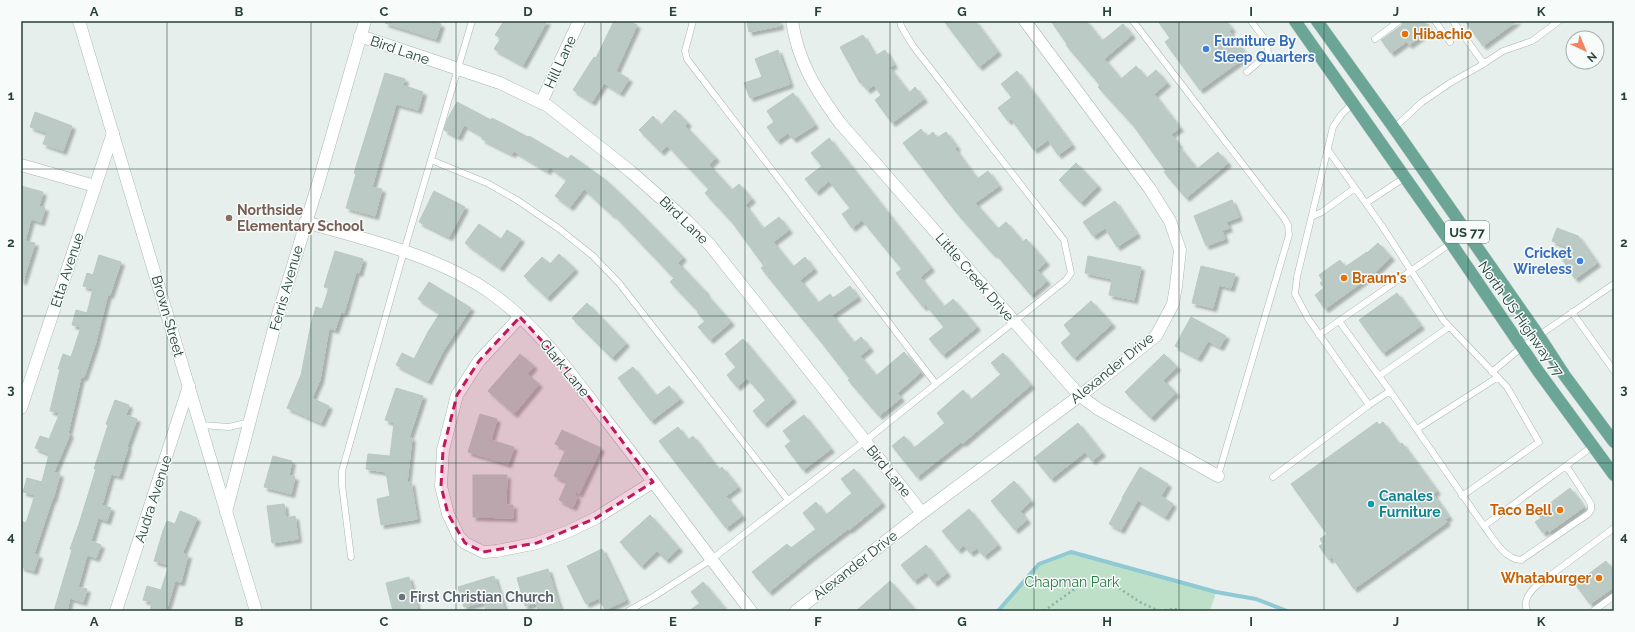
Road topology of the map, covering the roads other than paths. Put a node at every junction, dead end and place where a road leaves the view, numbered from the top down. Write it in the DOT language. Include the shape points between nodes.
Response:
graph roads {
  1 [pos="79,21"];
  2 [pos="365,21"];
  3 [pos="472,21"];
  4 [pos="579,21"];
  5 [pos="693,21"];
  6 [pos="792,21"];
  7 [pos="900,21"];
  8 [pos="1025,21"];
  9 [pos="1133,21"];
  10 [pos="1251,21"];
  11 [pos="1295,21"];
  12 [pos="1317,21"];
  13 [pos="1399,21"];
  14 [pos="1435,21"];
  15 [pos="1453,21"];
  16 [pos="1559,21"];
  17 [pos="360,36"];
  18 [pos="1375,39"];
  19 [pos="1450,42"];
  20 [pos="1484,64"];
  21 [pos="458,69"];
  22 [pos="1247,72"];
  23 [pos="541,103"];
  24 [pos="1352,104"];
  25 [pos="1394,128"];
  26 [pos="113,134"];
  27 [pos="1328,150"];
  28 [pos="431,160"];
  29 [pos="21,165"];
  30 [pos="1404,178"];
  31 [pos="95,186"];
  32 [pos="1355,188"];
  33 [pos="1366,203"];
  34 [pos="1313,216"];
  35 [pos="305,222"];
  36 [pos="1451,243"];
  37 [pos="404,251"];
  38 [pos="1412,272"];
  39 [pos="1614,284"];
  40 [pos="1572,312"];
  41 [pos="520,317"];
  42 [pos="1339,321"];
  43 [pos="1014,322"];
  44 [pos="1449,326"];
  45 [pos="1319,335"];
  46 [pos="1539,336"];
  47 [pos="1522,347"];
  48 [pos="1614,370"];
  49 [pos="1492,372"];
  50 [pos="1379,376"];
  51 [pos="1498,377"];
  52 [pos="936,384"];
  53 [pos="189,386"];
  54 [pos="1390,391"];
  55 [pos="1079,395"];
  56 [pos="1369,405"];
  57 [pos="21,408"];
  58 [pos="250,422"];
  59 [pos="201,425"];
  60 [pos="1417,429"];
  61 [pos="865,441"];
  62 [pos="1614,442"];
  63 [pos="1594,446"];
  64 [pos="1567,467"];
  65 [pos="1614,475"];
  66 [pos="1218,476"];
  67 [pos="1273,477"];
  68 [pos="654,482"];
  69 [pos="1462,496"];
  70 [pos="788,500"];
  71 [pos="226,512"];
  72 [pos="922,513"];
  73 [pos="1484,526"];
  74 [pos="1614,529"];
  75 [pos="351,557"];
  76 [pos="712,559"];
  77 [pos="1614,596"];
  78 [pos="116,611"];
  79 [pos="256,611"];
  80 [pos="628,611"];
  81 [pos="752,611"];
  82 [pos="796,611"];
  83 [pos="1527,611"];
  84 [pos="1593,611"];
  1 -- 26 [label="street, Brown Street"];
  2 -- 17 [label="street, Ferris Avenue"];
  3 -- 21 [label="lane"];
  4 -- 23 [label="street, Hill Lane"];
  5 -- 52 [label="lane" via="685,51 687,59"];
  6 -- 43 [label="street, Little Creek Drive" via="798,52 806,72 840,123"];
  7 -- 43 [label="lane" via="914,46 1064,240 1071,272 1066,280"];
  8 -- 55 [label="street, Alexander Drive" via="1150,189 1170,221 1180,250 1173,304 1156,336"];
  9 -- 66 [label="lane" via="1284,218 1290,235"];
  10 -- 22 [label="lane" via="1267,42 1268,54"];
  11 -- 24 [label="main road, North US Highway 77 / US 77"];
  12 -- 25 [label="main road, North US Highway 77 / US 77"];
  13 -- 18 [label="lane"];
  14 -- 19 [label="lane"];
  15 -- 20 [label="lane"];
  16 -- 20 [label="lane" via="1532,41 1503,51"];
  17 -- 21 [label="street, Bird Lane"];
  17 -- 35 [label="street, Ferris Avenue"];
  20 -- 25 [label="lane" via="1422,102"];
  21 -- 23 [label="street, Bird Lane" via="500,83"];
  21 -- 28 [label="lane"];
  23 -- 61 [label="street, Bird Lane" via="630,170 687,221 710,245"];
  24 -- 27 [label="lane" via="1333,127"];
  24 -- 30 [label="main road, North US Highway 77 / US 77"];
  25 -- 46 [label="main road, North US Highway 77 / US 77"];
  26 -- 31 [label="street, Etta Avenue"];
  26 -- 53 [label="street, Brown Street"];
  27 -- 32 [label="lane"];
  27 -- 34 [label="lane"];
  28 -- 37 [label="lane"];
  28 -- 70 [label="lane" via="487,183 517,200 593,256 624,289"];
  29 -- 31 [label="street"];
  30 -- 33 [label="lane"];
  30 -- 36 [label="main road, North US Highway 77 / US 77"];
  31 -- 57 [label="street, Etta Avenue"];
  32 -- 33 [label="lane"];
  32 -- 34 [label="lane"];
  33 -- 38 [label="lane"];
  34 -- 45 [label="lane" via="1295,294"];
  35 -- 37 [label="street, Clark Lane"];
  35 -- 58 [label="street, Ferris Avenue"];
  36 -- 38 [label="lane"];
  36 -- 47 [label="main road, North US Highway 77 / US 77"];
  37 -- 41 [label="street, Clark Lane" via="462,276 490,292"];
  37 -- 75 [label="lane" via="342,471"];
  38 -- 42 [label="lane" via="1387,286"];
  38 -- 44 [label="lane"];
  39 -- 40 [label="lane"];
  40 -- 46 [label="lane"];
  40 -- 48 [label="lane"];
  41 -- 68 [label="street, Clark Lane" via="567,368"];
  41 -- 68 [label="street" via="479,361 457,395 444,450 441,486 448,514 459,537 469,546 483,552 538,543 596,518"];
  42 -- 45 [label="lane"];
  42 -- 50 [label="lane"];
  43 -- 52 [label="lane"];
  43 -- 55 [label="street, Little Creek Drive"];
  44 -- 49 [label="lane"];
  44 -- 50 [label="lane"];
  45 -- 56 [label="lane"];
  46 -- 47 [label="lane"];
  46 -- 62 [label="main road, North US Highway 77 / US 77"];
  47 -- 49 [label="lane"];
  47 -- 63 [label="main road, North US Highway 77 / US 77"];
  49 -- 51 [label="lane"];
  50 -- 54 [label="lane"];
  51 -- 60 [label="lane"];
  51 -- 69 [label="lane" via="1507,387 1539,442"];
  52 -- 61 [label="lane"];
  53 -- 59 [label="street, Brown Street"];
  53 -- 78 [label="street, Audra Avenue"];
  54 -- 56 [label="lane"];
  54 -- 60 [label="lane"];
  55 -- 66 [label="street, Little Creek Drive" via="1098,409"];
  55 -- 72 [label="street, Alexander Drive"];
  56 -- 67 [label="lane"];
  58 -- 59 [label="lane" via="229,427"];
  58 -- 71 [label="street, Ferris Avenue"];
  59 -- 71 [label="street, Brown Street"];
  60 -- 69 [label="lane"];
  61 -- 70 [label="lane"];
  61 -- 72 [label="street, Bird Lane"];
  63 -- 64 [label="lane"];
  63 -- 65 [label="main road, North US Highway 77 / US 77"];
  64 -- 73 [label="lane"];
  64 -- 73 [label="lane" via="1591,504 1588,514 1521,560 1507,556"];
  68 -- 76 [label="street, Clark Lane"];
  69 -- 73 [label="lane"];
  70 -- 76 [label="lane"];
  71 -- 79 [label="street, Brown Street"];
  72 -- 82 [label="street, Alexander Drive"];
  74 -- 83 [label="lane" via="1536,586 1526,599"];
  76 -- 80 [label="lane"];
  76 -- 81 [label="street, Clark Lane"];
  77 -- 84 [label="lane"];
}
